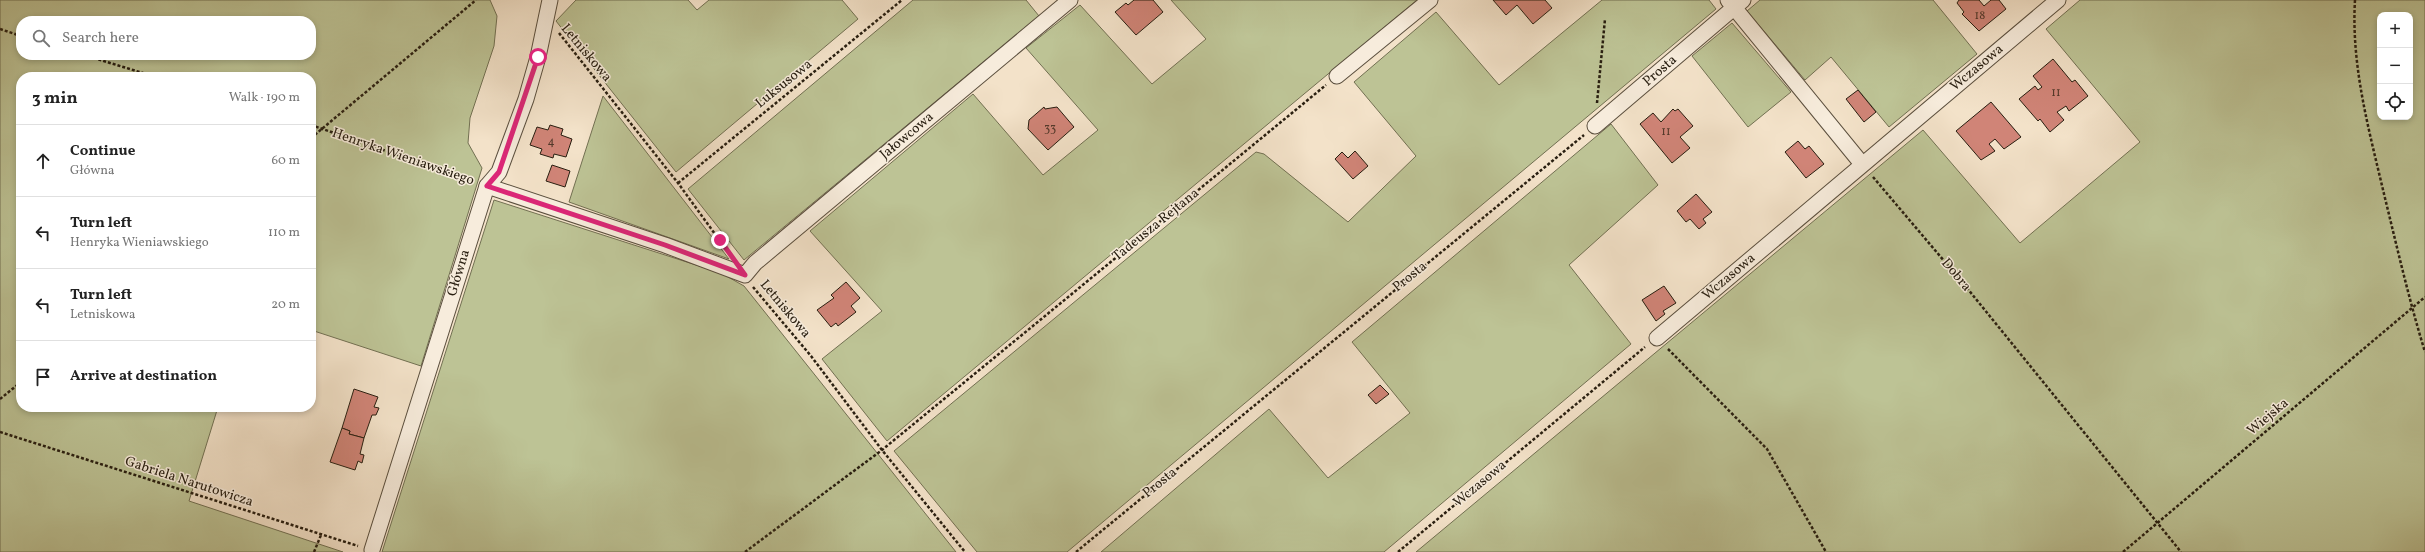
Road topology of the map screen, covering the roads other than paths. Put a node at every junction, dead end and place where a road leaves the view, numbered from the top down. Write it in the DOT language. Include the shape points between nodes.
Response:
graph roads {
  1 [pos="1070,0"];
  2 [pos="1430,0"];
  3 [pos="2058,0"];
  4 [pos="1735,2"];
  5 [pos="550,8"];
  6 [pos="1337,76"];
  7 [pos="1595,126"];
  8 [pos="1862,164"];
  9 [pos="487,186"];
  10 [pos="745,275"];
  11 [pos="1657,338"];
  12 [pos="372,550"];
  1 -- 10 [label="street, Jałowcowa" via="755,263"];
  2 -- 6 [label="street"];
  3 -- 8 [label="street, Wczasowa"];
  4 -- 7 [label="street, Prosta"];
  4 -- 8 [label="street"];
  5 -- 9 [label="street, Główna" via="526,98 499,172"];
  8 -- 11 [label="street, Wczasowa"];
  9 -- 10 [label="street, Henryka Wieniawskiego" via="665,245"];
  9 -- 12 [label="street, Główna"];
}
